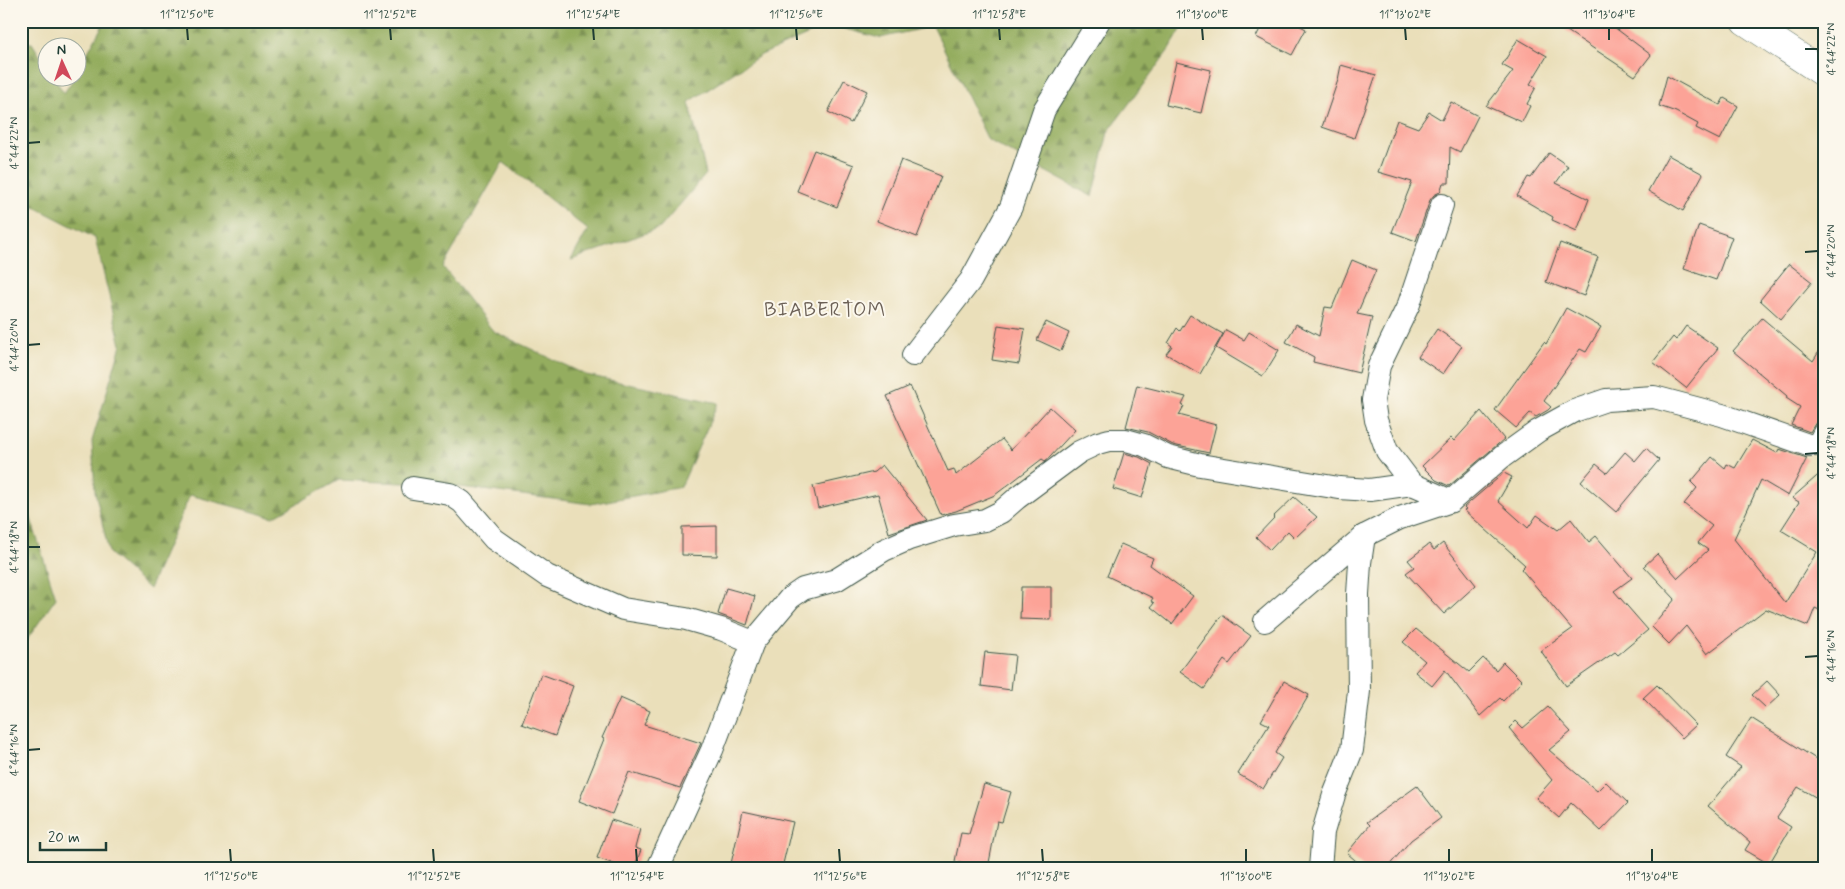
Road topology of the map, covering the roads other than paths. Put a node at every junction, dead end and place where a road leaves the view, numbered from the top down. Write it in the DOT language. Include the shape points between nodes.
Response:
graph roads {
  1 [pos="1099,21"];
  2 [pos="1745,21"];
  3 [pos="1824,73"];
  4 [pos="1442,205"];
  5 [pos="913,355"];
  6 [pos="1824,433"];
  7 [pos="1412,484"];
  8 [pos="413,488"];
  9 [pos="1451,500"];
  10 [pos="1364,536"];
  11 [pos="1265,621"];
  12 [pos="754,642"];
  13 [pos="658,868"];
  14 [pos="1320,868"];
  1 -- 5 [label="street" via="1044,110 1011,207 971,280"];
  2 -- 3 [label="street"];
  4 -- 7 [label="street" via="1409,304 1379,366 1373,400 1387,451"];
  6 -- 9 [label="street" via="1818,445 1808,445 1722,415 1654,397 1606,400 1574,411 1538,431"];
  7 -- 9 [label="street"];
  7 -- 12 [label="street" via="1370,490 1339,488 1200,465 1168,457 1126,440 1109,440 1079,452 1001,512 985,520 954,525 909,539 884,550 836,580 803,589 790,598"];
  8 -- 12 [label="street" via="450,494 462,502 494,539 547,576 623,609 686,619"];
  9 -- 10 [label="street" via="1400,518"];
  10 -- 11 [label="street"];
  10 -- 14 [label="street" via="1359,586 1359,692 1352,750 1323,832"];
  12 -- 13 [label="street" via="712,750"];
}
